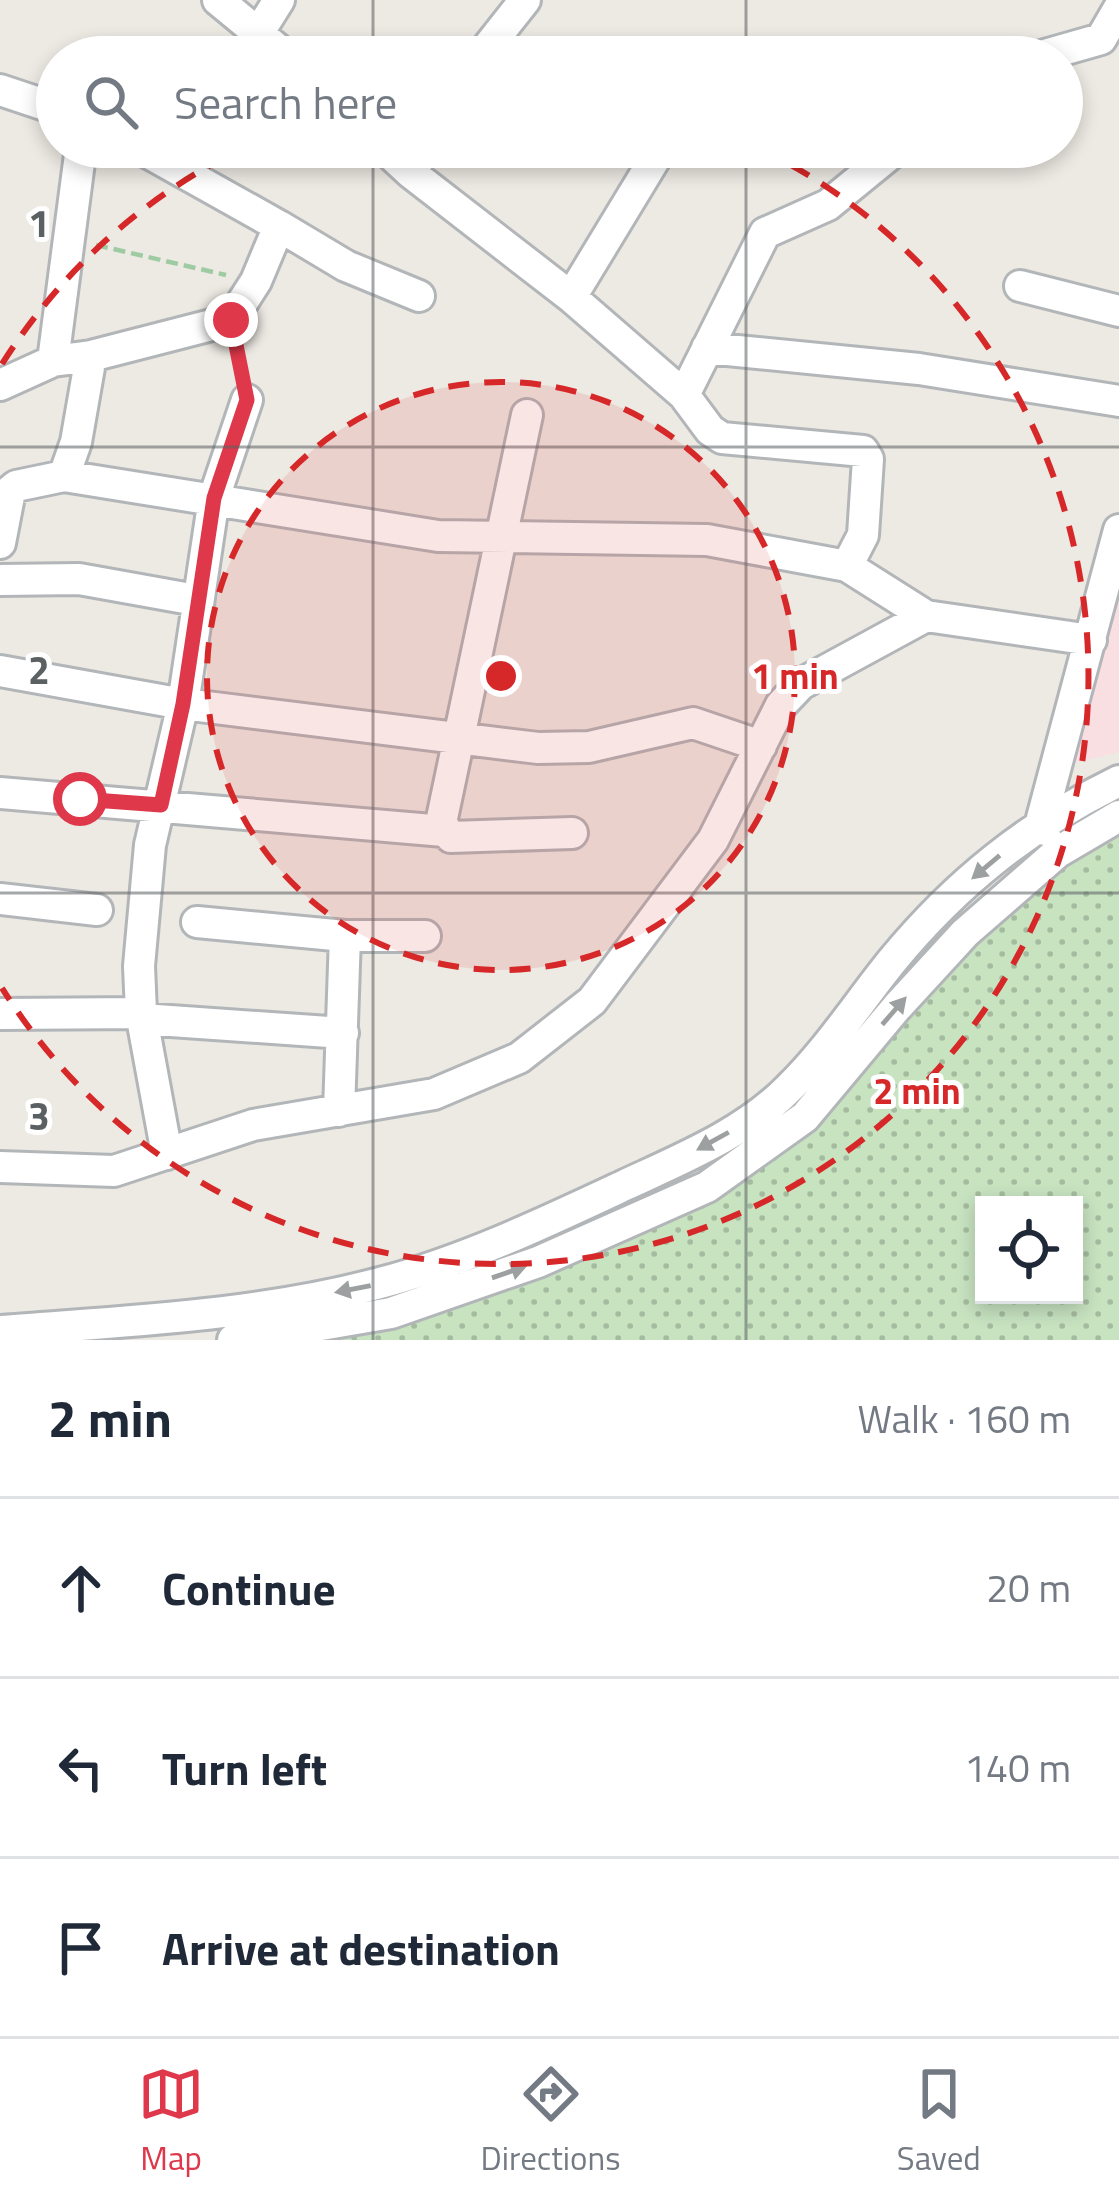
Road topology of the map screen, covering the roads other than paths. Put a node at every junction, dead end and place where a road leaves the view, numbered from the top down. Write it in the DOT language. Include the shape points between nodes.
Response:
graph roads {
  1 [pos="218,0"];
  2 [pos="279,0"];
  3 [pos="524,0"];
  4 [pos="1119,8"];
  5 [pos="259,32"];
  6 [pos="263,36"];
  7 [pos="496,36"];
  8 [pos="1083,44"];
  9 [pos="4,85"];
  10 [pos="36,99"];
  11 [pos="78,168"];
  12 [pos="175,168"];
  13 [pos="427,168"];
  14 [pos="649,168"];
  15 [pos="873,168"];
  16 [pos="279,226"];
  17 [pos="1021,286"];
  18 [pos="419,296"];
  19 [pos="571,297"];
  20 [pos="1119,311"];
  21 [pos="707,348"];
  22 [pos="91,356"];
  23 [pos="53,361"];
  24 [pos="0,386"];
  25 [pos="684,395"];
  26 [pos="247,400"];
  27 [pos="1119,401"];
  28 [pos="526,415"];
  29 [pos="64,476"];
  30 [pos="214,498"];
  31 [pos="1119,530"];
  32 [pos="503,537"];
  33 [pos="0,543"];
  34 [pos="847,566"];
  35 [pos="0,580"];
  36 [pos="196,600"];
  37 [pos="926,616"];
  38 [pos="1091,640"];
  39 [pos="0,671"];
  40 [pos="183,704"];
  41 [pos="458,740"];
  42 [pos="760,746"];
  43 [pos="1119,781"];
  44 [pos="0,793"];
  45 [pos="161,805"];
  46 [pos="1119,816"];
  47 [pos="1041,822"];
  48 [pos="444,831"];
  49 [pos="572,833"];
  50 [pos="1058,852"];
  51 [pos="0,898"];
  52 [pos="97,910"];
  53 [pos="197,922"];
  54 [pos="345,936"];
  55 [pos="425,936"];
  56 [pos="0,1014"];
  57 [pos="141,1016"];
  58 [pos="343,1034"];
  59 [pos="339,1111"];
  60 [pos="167,1154"];
  61 [pos="0,1167"];
  62 [pos="0,1330"];
  63 [pos="233,1340"];
  1 -- 5 [label="street"];
  2 -- 5 [label="street"];
  3 -- 7 [label="street"];
  4 -- 8 [label="street" via="1101,39"];
  5 -- 6 [label="street"];
  9 -- 10 [label="street"];
  11 -- 23 [label="street"];
  12 -- 16 [label="street"];
  13 -- 19 [label="street"];
  14 -- 19 [label="street"];
  15 -- 21 [label="street" via="828,205 765,232"];
  16 -- 18 [label="street"];
  16 -- 22 [label="street" via="231,320"];
  17 -- 20 [label="street"];
  19 -- 25 [label="street"];
  21 -- 25 [label="street"];
  21 -- 27 [label="street" via="920,369"];
  22 -- 23 [label="street"];
  22 -- 29 [label="street"];
  23 -- 24 [label="street"];
  25 -- 34 [label="street" via="722,438 867,455 863,535"];
  26 -- 30 [label="street"];
  28 -- 32 [label="street"];
  29 -- 30 [label="street"];
  29 -- 33 [label="street" via="10,491"];
  30 -- 32 [label="street" via="438,536"];
  30 -- 36 [label="street"];
  31 -- 38 [label="street"];
  32 -- 34 [label="street" via="707,539"];
  32 -- 41 [label="street"];
  34 -- 37 [label="street"];
  35 -- 36 [label="street" via="79,579"];
  36 -- 40 [label="street"];
  37 -- 38 [label="street"];
  37 -- 42 [label="street" via="800,684"];
  38 -- 47 [label="street"];
  39 -- 40 [label="street"];
  40 -- 41 [label="street"];
  40 -- 45 [label="street"];
  41 -- 42 [label="street" via="590,746 693,723"];
  41 -- 48 [label="street"];
  42 -- 59 [label="street" via="713,840 592,1001 519,1058 434,1094"];
  43 -- 47 [label="street"];
  44 -- 45 [label="street"];
  45 -- 48 [label="street"];
  45 -- 57 [label="street" via="150,845"];
  46 -- 50 [label="street"];
  47 -- 50 [label="street"];
  47 -- 62 [label="street, one-way" via="952,896 786,1091 683,1157 525,1232 382,1283 272,1305"];
  48 -- 49 [label="street"];
  63 -- 50 [label="street, one-way" via="391,1312 538,1262 707,1186 805,1118 965,933"];
  51 -- 52 [label="street"];
  53 -- 54 [label="street"];
  54 -- 55 [label="street"];
  54 -- 58 [label="street"];
  56 -- 57 [label="street"];
  57 -- 58 [label="street"];
  57 -- 60 [label="street"];
  58 -- 59 [label="street"];
  59 -- 60 [label="street" via="253,1125"];
  60 -- 61 [label="street" via="114,1171"];
}
